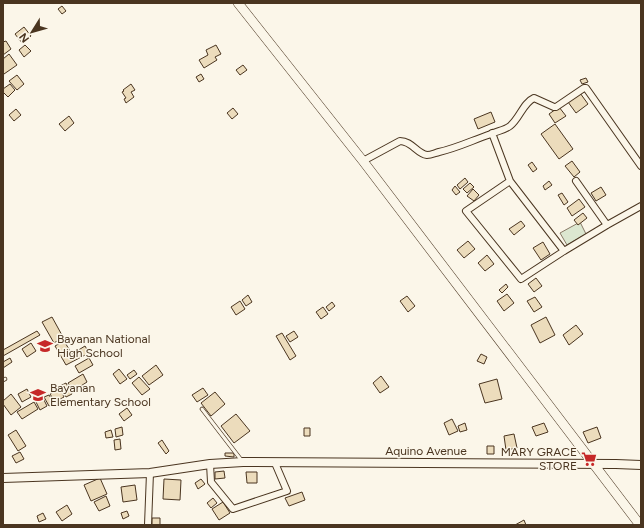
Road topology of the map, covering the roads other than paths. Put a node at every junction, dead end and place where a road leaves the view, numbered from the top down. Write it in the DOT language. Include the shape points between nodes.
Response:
graph roads {
  1 [pos="238,3"];
  2 [pos="492,133"];
  3 [pos="363,161"];
  4 [pos="641,166"];
  5 [pos="510,181"];
  6 [pos="576,181"];
  7 [pos="641,206"];
  8 [pos="607,225"];
  9 [pos="564,251"];
  10 [pos="202,409"];
  11 [pos="243,462"];
  12 [pos="275,463"];
  13 [pos="210,464"];
  14 [pos="593,464"];
  15 [pos="641,465"];
  16 [pos="150,472"];
  17 [pos="3,478"];
  18 [pos="148,525"];
  19 [pos="640,525"];
  1 -- 3 [label="main road"];
  2 -- 3 [label="street" via="450,150 427,155 409,143 400,141"];
  2 -- 4 [label="street" via="511,125 529,100 534,98 556,107 586,88"];
  2 -- 5 [label="street"];
  3 -- 14 [label="main road"];
  5 -- 9 [label="street"];
  5 -- 9 [label="street" via="466,211 521,279"];
  6 -- 8 [label="street"];
  7 -- 8 [label="street"];
  8 -- 9 [label="street"];
  10 -- 11 [label="lane"];
  11 -- 12 [label="street, Aquino Avenue"];
  11 -- 13 [label="street, Aquino Avenue"];
  12 -- 13 [label="street" via="287,491 233,509 211,482"];
  12 -- 14 [label="street, Aquino Avenue"];
  13 -- 16 [label="street, Aquino Avenue"];
  14 -- 15 [label="street, Aquino Avenue"];
  14 -- 19 [label="main road"];
  16 -- 17 [label="street, Aquino Avenue"];
  16 -- 18 [label="street"];
}
